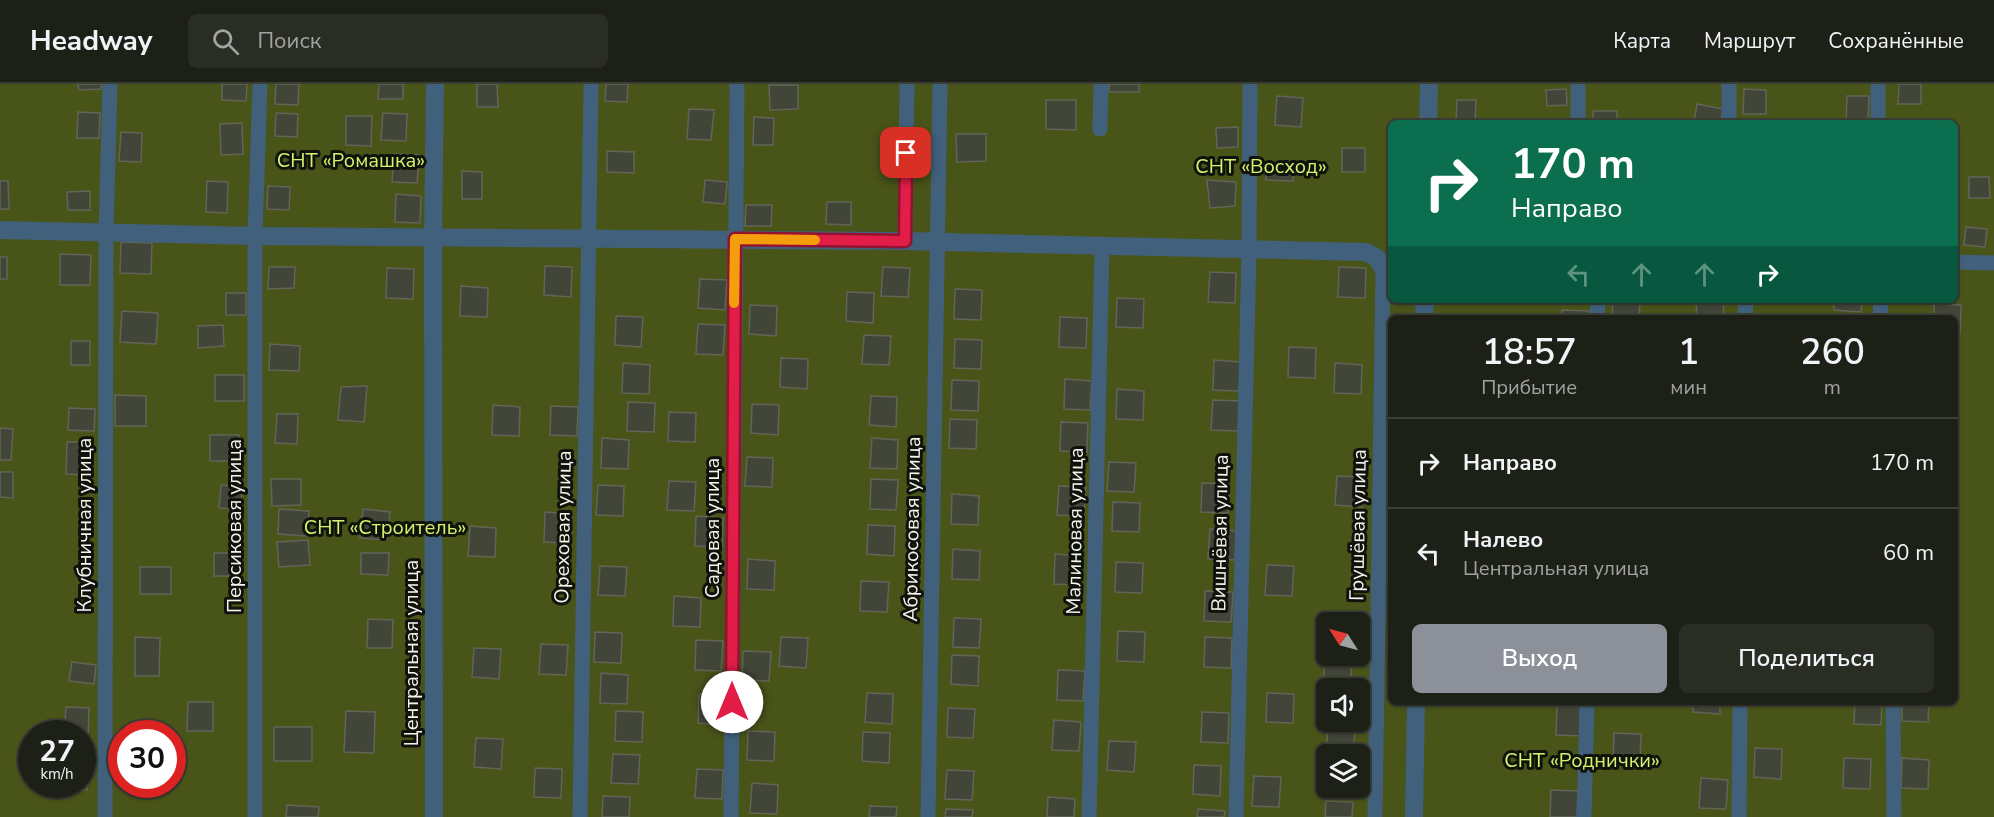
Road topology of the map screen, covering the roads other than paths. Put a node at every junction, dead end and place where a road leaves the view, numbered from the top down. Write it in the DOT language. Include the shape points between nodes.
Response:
graph roads {
  1 [pos="110,84"];
  2 [pos="260,84"];
  3 [pos="435,84"];
  4 [pos="591,84"];
  5 [pos="737,84"];
  6 [pos="907,84"];
  7 [pos="940,84"];
  8 [pos="1101,84"];
  9 [pos="1250,84"];
  10 [pos="1429,84"];
  11 [pos="1578,84"];
  12 [pos="1729,84"];
  13 [pos="1878,84"];
  14 [pos="1428,120"];
  15 [pos="1578,120"];
  16 [pos="1729,120"];
  17 [pos="1878,120"];
  18 [pos="1100,129"];
  19 [pos="0,230"];
  20 [pos="106,233"];
  21 [pos="255,236"];
  22 [pos="433,237"];
  23 [pos="589,237"];
  24 [pos="735,239"];
  25 [pos="905,241"];
  26 [pos="938,242"];
  27 [pos="1102,246"];
  28 [pos="1249,249"];
  29 [pos="1958,262"];
  30 [pos="1994,263"];
  31 [pos="1383,269"];
  32 [pos="1416,705"];
  33 [pos="1587,705"];
  34 [pos="1740,705"];
  35 [pos="1893,705"];
  36 [pos="105,817"];
  37 [pos="255,817"];
  38 [pos="434,817"];
  39 [pos="579,817"];
  40 [pos="732,817"];
  41 [pos="928,817"];
  42 [pos="1089,817"];
  43 [pos="1236,817"];
  44 [pos="1376,817"];
  45 [pos="1414,817"];
  46 [pos="1584,817"];
  47 [pos="1739,817"];
  48 [pos="1894,817"];
  1 -- 20 [label="street, Клубничная улица"];
  2 -- 21 [label="street"];
  3 -- 22 [label="street, Центральная улица"];
  4 -- 23 [label="street, Ореховая улица"];
  5 -- 24 [label="street"];
  6 -- 25 [label="street"];
  7 -- 26 [label="street"];
  8 -- 18 [label="street"];
  9 -- 28 [label="street"];
  10 -- 14 [label="street"];
  11 -- 15 [label="street"];
  12 -- 16 [label="street"];
  13 -- 17 [label="street"];
  19 -- 20 [label="street"];
  20 -- 21 [label="street"];
  20 -- 36 [label="street, Клубничная улица"];
  21 -- 22 [label="street"];
  21 -- 37 [label="street, Персиковая улица"];
  22 -- 23 [label="street"];
  22 -- 38 [label="street, Центральная улица"];
  23 -- 24 [label="street"];
  23 -- 39 [label="street, Ореховая улица"];
  24 -- 25 [label="street"];
  24 -- 40 [label="street, Садовая улица"];
  25 -- 26 [label="street"];
  26 -- 27 [label="street"];
  26 -- 41 [label="street, Абрикосовая улица"];
  27 -- 28 [label="street"];
  27 -- 42 [label="street, Малиновая улица"];
  28 -- 31 [label="street" via="1366,252 1377,258"];
  28 -- 43 [label="street, Вишнёвая улица"];
  29 -- 30 [label="street"];
  31 -- 44 [label="street, Грушёвая улица"];
  32 -- 45 [label="street"];
  33 -- 46 [label="street"];
  34 -- 47 [label="street"];
  35 -- 48 [label="street"];
}
